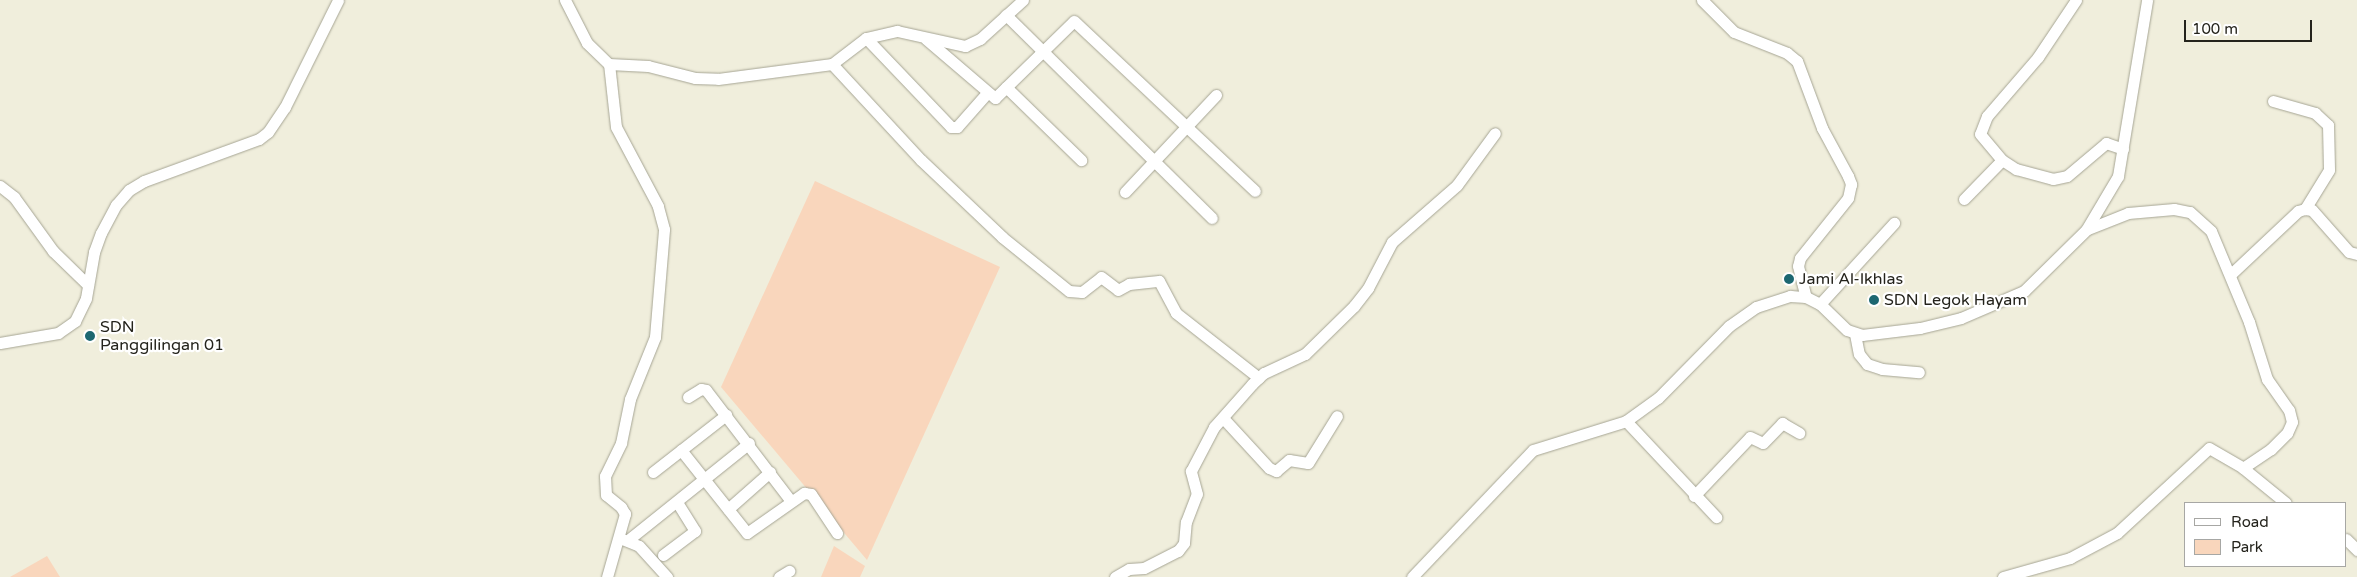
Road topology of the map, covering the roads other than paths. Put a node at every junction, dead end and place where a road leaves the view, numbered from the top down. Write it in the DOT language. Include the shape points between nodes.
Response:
graph roads {
  1 [pos="338,0"];
  2 [pos="565,0"];
  3 [pos="1023,0"];
  4 [pos="1702,0"];
  5 [pos="2076,0"];
  6 [pos="2147,0"];
  7 [pos="1006,15"];
  8 [pos="923,36"];
  9 [pos="866,38"];
  10 [pos="1043,52"];
  11 [pos="609,64"];
  12 [pos="832,64"];
  13 [pos="1006,87"];
  14 [pos="987,93"];
  15 [pos="1216,95"];
  16 [pos="2273,101"];
  17 [pos="1187,127"];
  18 [pos="1495,133"];
  19 [pos="2123,149"];
  20 [pos="1081,160"];
  21 [pos="2002,160"];
  22 [pos="1154,161"];
  23 [pos="0,186"];
  24 [pos="1255,191"];
  25 [pos="1125,192"];
  26 [pos="1964,199"];
  27 [pos="2305,209"];
  28 [pos="1212,218"];
  29 [pos="1894,223"];
  30 [pos="2086,230"];
  31 [pos="2357,254"];
  32 [pos="2231,274"];
  33 [pos="88,285"];
  34 [pos="1806,297"];
  35 [pos="1820,304"];
  36 [pos="1855,334"];
  37 [pos="0,342"];
  38 [pos="1919,372"];
  39 [pos="1259,378"];
  40 [pos="688,397"];
  41 [pos="726,414"];
  42 [pos="1337,416"];
  43 [pos="1223,418"];
  44 [pos="1626,421"];
  45 [pos="1798,433"];
  46 [pos="749,443"];
  47 [pos="681,450"];
  48 [pos="2243,468"];
  49 [pos="652,472"];
  50 [pos="770,472"];
  51 [pos="704,479"];
  52 [pos="1694,496"];
  53 [pos="791,501"];
  54 [pos="677,502"];
  55 [pos="2285,502"];
  56 [pos="728,509"];
  57 [pos="1716,518"];
  58 [pos="838,533"];
  59 [pos="623,539"];
  60 [pos="2347,540"];
  61 [pos="2357,550"];
  62 [pos="664,555"];
  63 [pos="789,571"];
  64 [pos="607,577"];
  65 [pos="667,577"];
  66 [pos="779,577"];
  67 [pos="1115,577"];
  68 [pos="1412,577"];
  69 [pos="2003,577"];
  1 -- 33 [label="street" via="285,107 268,132 259,139 144,181 129,190 116,205 101,233"];
  2 -- 11 [label="street" via="587,44"];
  3 -- 7 [label="street"];
  4 -- 34 [label="street" via="1734,32 1787,53 1797,61 1822,128 1851,184 1848,198 1800,258 1798,266"];
  5 -- 21 [label="street" via="2056,34 1981,126 1980,134 1985,143"];
  6 -- 19 [label="street"];
  7 -- 8 [label="street" via="980,39 965,46"];
  7 -- 10 [label="street"];
  8 -- 9 [label="street" via="898,31"];
  8 -- 14 [label="street"];
  9 -- 12 [label="street"];
  9 -- 14 [label="street" via="951,127 957,128"];
  10 -- 13 [label="street"];
  10 -- 17 [label="street" via="1074,21"];
  10 -- 22 [label="street"];
  11 -- 12 [label="street" via="656,67 694,78 718,80"];
  11 -- 59 [label="street" via="616,127 658,206 664,229 654,338 630,399 621,443 605,476 606,495 625,514"];
  12 -- 39 [label="street" via="921,160 1002,237 1069,291 1082,292 1101,278 1118,290 1129,284 1159,281 1176,313"];
  13 -- 14 [label="street" via="995,98"];
  13 -- 20 [label="street"];
  15 -- 17 [label="street"];
  16 -- 27 [label="street" via="2315,113 2328,125 2330,170"];
  17 -- 22 [label="street"];
  17 -- 24 [label="street"];
  18 -- 39 [label="street" via="1457,185 1392,242 1368,288 1354,306 1304,354"];
  19 -- 21 [label="street" via="2106,143 2067,176 2053,179 2034,176"];
  19 -- 30 [label="street" via="2118,176"];
  21 -- 26 [label="street"];
  22 -- 25 [label="street"];
  22 -- 28 [label="street"];
  23 -- 33 [label="street" via="14,197 53,251"];
  27 -- 31 [label="street" via="2312,210 2349,252"];
  27 -- 32 [label="street" via="2298,211"];
  29 -- 35 [label="street"];
  30 -- 32 [label="street" via="2128,213 2174,208 2190,212 2211,231"];
  30 -- 36 [label="street" via="2024,291 1999,304 1920,328"];
  32 -- 48 [label="street" via="2267,379 2289,410 2292,422 2287,433 2271,449"];
  33 -- 37 [label="street" via="86,298 69,328 58,333"];
  34 -- 35 [label="street"];
  34 -- 44 [label="street" via="1782,298 1743,314 1658,398"];
  35 -- 36 [label="street"];
  36 -- 38 [label="street" via="1859,354 1867,364 1882,369"];
  39 -- 43 [label="street"];
  40 -- 41 [label="street" via="701,389 706,390"];
  41 -- 46 [label="street"];
  41 -- 47 [label="street"];
  42 -- 43 [label="street" via="1308,462 1289,460 1276,471 1269,468"];
  43 -- 67 [label="street" via="1193,465 1190,477 1196,500 1186,522 1184,543 1178,551 1144,568 1129,569"];
  44 -- 52 [label="street"];
  44 -- 68 [label="street" via="1534,450 1513,468"];
  45 -- 52 [label="street" via="1782,423 1763,443 1750,437"];
  46 -- 50 [label="street"];
  46 -- 51 [label="street"];
  47 -- 49 [label="street"];
  47 -- 51 [label="street"];
  48 -- 55 [label="street"];
  48 -- 69 [label="street" via="2209,448 2151,504 2109,538 2070,558"];
  50 -- 53 [label="street"];
  50 -- 56 [label="street"];
  51 -- 54 [label="street"];
  51 -- 56 [label="street"];
  52 -- 57 [label="street"];
  53 -- 56 [label="street" via="752,532 746,533"];
  53 -- 58 [label="street" via="804,493 811,494"];
  54 -- 59 [label="street"];
  54 -- 62 [label="street" via="695,526 694,533"];
  59 -- 64 [label="street"];
  59 -- 65 [label="street" via="653,560"];
  60 -- 61 [label="street"];
  63 -- 66 [label="street"];
}
